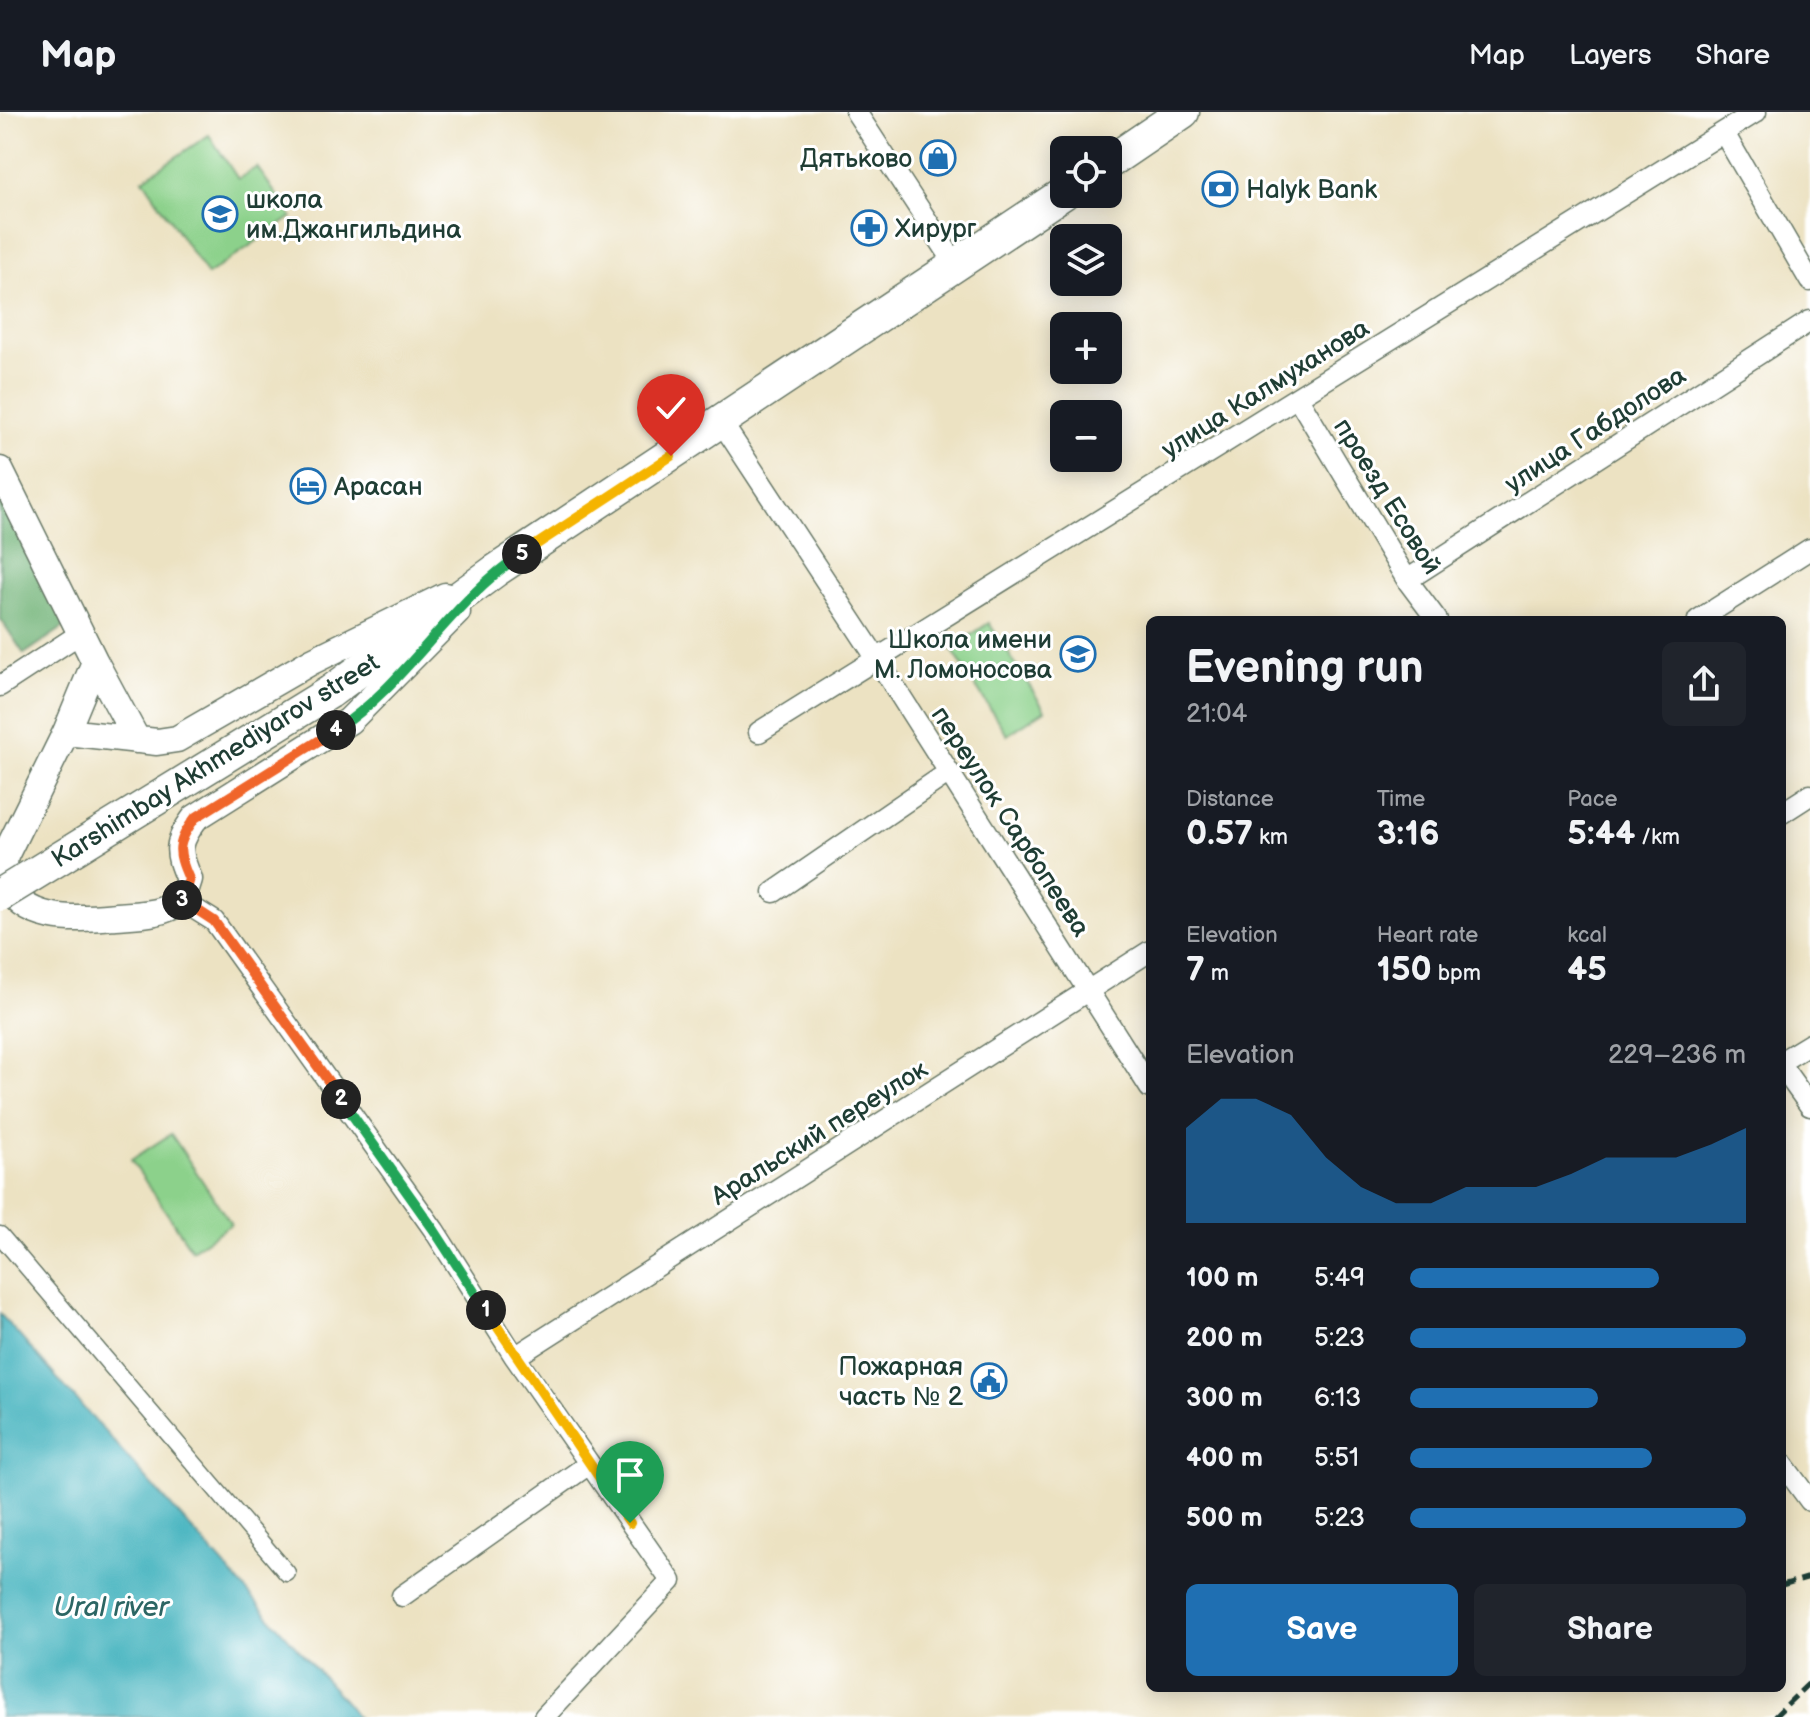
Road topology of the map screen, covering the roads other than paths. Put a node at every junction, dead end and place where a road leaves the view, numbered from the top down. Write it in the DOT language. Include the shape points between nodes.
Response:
graph roads {
  1 [pos="856,112"];
  2 [pos="1183,112"];
  3 [pos="1756,112"];
  4 [pos="1724,133"];
  5 [pos="1122,153"];
  6 [pos="1050,202"];
  7 [pos="956,265"];
  8 [pos="1810,281"];
  9 [pos="1810,321"];
  10 [pos="1298,398"];
  11 [pos="722,423"];
  12 [pos="0,470"];
  13 [pos="1810,549"];
  14 [pos="495,571"];
  15 [pos="1407,580"];
  16 [pos="1434,616"];
  17 [pos="1704,616"];
  18 [pos="81,633"];
  19 [pos="877,659"];
  20 [pos="95,662"];
  21 [pos="0,686"];
  22 [pos="66,732"];
  23 [pos="759,732"];
  24 [pos="137,740"];
  25 [pos="949,772"];
  26 [pos="1810,795"];
  27 [pos="1786,810"];
  28 [pos="774,892"];
  29 [pos="0,895"];
  30 [pos="182,901"];
  31 [pos="1146,954"];
  32 [pos="1089,992"];
  33 [pos="1810,1044"];
  34 [pos="1786,1061"];
  35 [pos="1786,1070"];
  36 [pos="1146,1082"];
  37 [pos="1810,1106"];
  38 [pos="0,1235"];
  39 [pos="515,1357"];
  40 [pos="589,1464"];
  41 [pos="1786,1468"];
  42 [pos="1810,1501"];
  43 [pos="287,1573"];
  44 [pos="402,1596"];
  45 [pos="544,1717"];
  1 -- 7 [label="street"];
  2 -- 5 [label="main road"];
  3 -- 4 [label="street, улица Калмуханова"];
  4 -- 8 [label="street"];
  4 -- 10 [label="street, улица Калмуханова"];
  6 -- 7 [label="main road, Karshimbay Akhmediyarov street"];
  7 -- 11 [label="main road, Karshimbay Akhmediyarov street"];
  9 -- 15 [label="street, улица Габдолова"];
  10 -- 15 [label="street, проезд Есовой"];
  10 -- 19 [label="street, улица Калмуханова"];
  11 -- 14 [label="main road, Karshimbay Akhmediyarov street"];
  11 -- 19 [label="street, переулок Сарбопеева"];
  12 -- 18 [label="street"];
  13 -- 17 [label="street"];
  14 -- 24 [label="street" via="340,646 177,739"];
  14 -- 29 [label="main road, Karshimbay Akhmediyarov street, bridge" via="330,692"];
  14 -- 30 [label="street" via="349,721 195,818 180,838 179,857 189,879"];
  15 -- 16 [label="street, проезд Есовой"];
  18 -- 20 [label="street"];
  18 -- 21 [label="street"];
  19 -- 23 [label="street, улица Калмуханова"];
  19 -- 25 [label="street, переулок Сарбопеева"];
  20 -- 22 [label="street"];
  20 -- 24 [label="street"];
  22 -- 24 [label="street"];
  22 -- 30 [label="street" via="5,856 3,879 19,900 43,915 79,919 164,912"];
  25 -- 28 [label="street"];
  25 -- 32 [label="street, переулок Сарбопеева"];
  26 -- 27 [label="street"];
  30 -- 39 [label="street" via="214,921 434,1230"];
  31 -- 32 [label="street, Аральский переулок"];
  32 -- 36 [label="street, переулок Сарбопеева"];
  32 -- 39 [label="street, Аральский переулок"];
  33 -- 34 [label="street"];
  35 -- 37 [label="street"];
  38 -- 43 [label="street"];
  39 -- 40 [label="street"];
  40 -- 44 [label="street"];
  40 -- 45 [label="street" via="671,1581"];
  41 -- 42 [label="street"];
}
